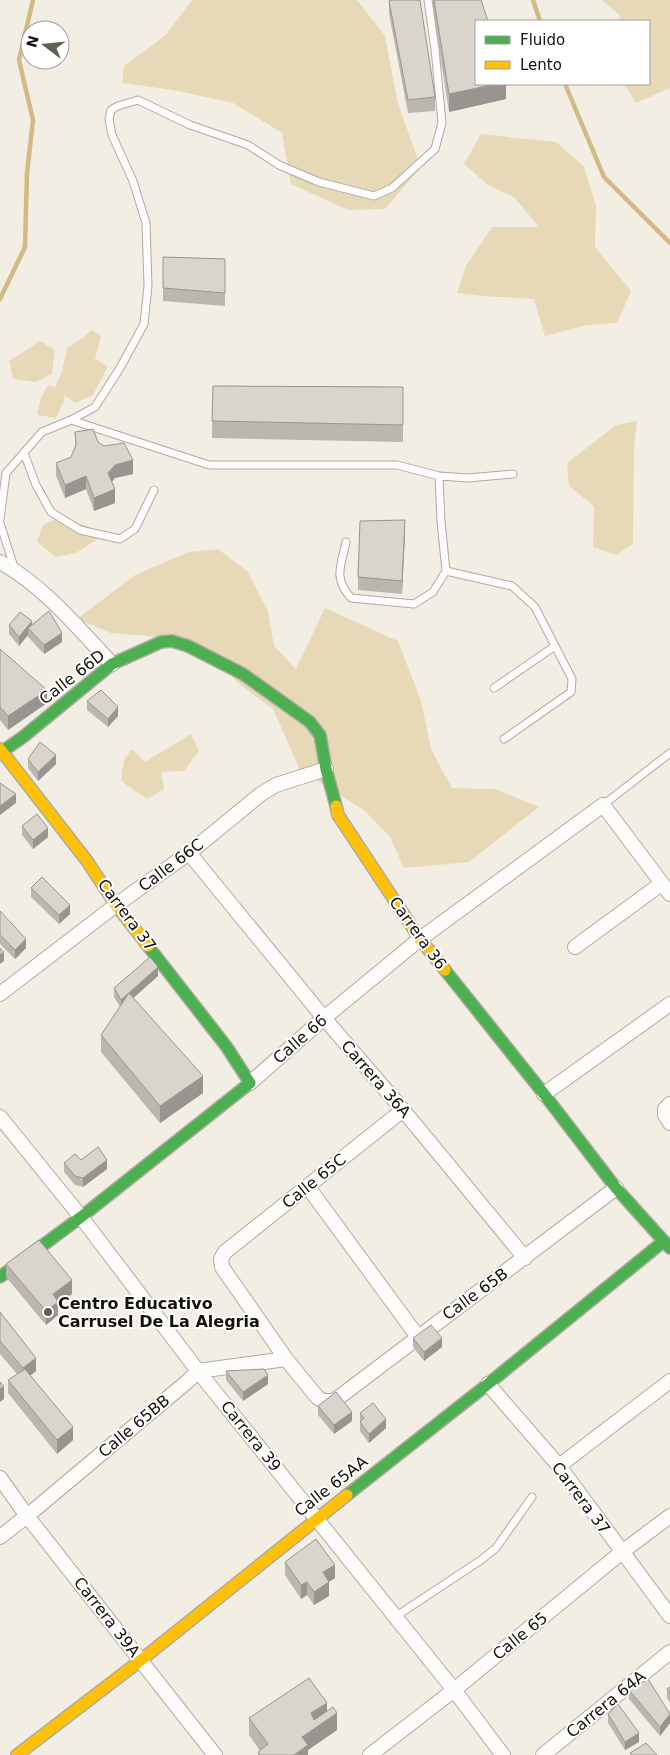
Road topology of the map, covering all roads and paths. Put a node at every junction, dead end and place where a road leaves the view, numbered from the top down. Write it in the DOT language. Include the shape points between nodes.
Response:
graph roads {
  1 [pos="428,0"];
  2 [pos="71,420"];
  3 [pos="24,453"];
  4 [pos="513,474"];
  5 [pos="438,476"];
  6 [pos="154,490"];
  7 [pos="0,519"];
  8 [pos="0,523"];
  9 [pos="346,542"];
  10 [pos="0,562"];
  11 [pos="15,570"];
  12 [pos="446,571"];
  13 [pos="172,641"];
  14 [pos="555,646"];
  15 [pos="112,664"];
  16 [pos="494,688"];
  17 [pos="504,739"];
  18 [pos="1,752"];
  19 [pos="670,753"];
  20 [pos="326,769"];
  21 [pos="603,805"];
  22 [pos="189,853"];
  23 [pos="666,889"];
  24 [pos="116,905"];
  25 [pos="420,939"];
  26 [pos="575,947"];
  27 [pos="0,994"];
  28 [pos="670,1004"];
  29 [pos="324,1018"];
  30 [pos="250,1083"];
  31 [pos="544,1094"];
  32 [pos="670,1104"];
  33 [pos="402,1110"];
  34 [pos="0,1116"];
  35 [pos="670,1123"];
  36 [pos="308,1187"];
  37 [pos="616,1188"];
  38 [pos="81,1216"];
  39 [pos="667,1244"];
  40 [pos="524,1258"];
  41 [pos="0,1277"];
  42 [pos="418,1337"];
  43 [pos="286,1358"];
  44 [pos="198,1371"];
  45 [pos="670,1381"];
  46 [pos="488,1384"];
  47 [pos="559,1466"];
  48 [pos="0,1478"];
  49 [pos="532,1497"];
  50 [pos="27,1516"];
  51 [pos="670,1516"];
  52 [pos="317,1518"];
  53 [pos="0,1537"];
  54 [pos="622,1552"];
  55 [pos="670,1616"];
  56 [pos="395,1618"];
  57 [pos="670,1652"];
  58 [pos="141,1660"];
  59 [pos="454,1690"];
  60 [pos="17,1755"];
  61 [pos="215,1755"];
  62 [pos="370,1755"];
  63 [pos="503,1755"];
  64 [pos="543,1755"];
  1 -- 2 [label="lane" via="442,123 435,148 392,188 374,196 319,182 279,165 248,145 190,125 138,100 111,110 112,134 133,180 146,223 148,286 144,324 95,407"];
  2 -- 3 [label="lane" via="42,432"];
  2 -- 5 [label="lane" via="209,465 397,465"];
  3 -- 6 [label="lane" via="51,512 80,530 120,538 135,529"];
  3 -- 7 [label="lane" via="6,474"];
  4 -- 5 [label="lane" via="468,478"];
  5 -- 12 [label="lane"];
  8 -- 11 [label="lane"];
  9 -- 12 [label="lane" via="339,577 342,588 351,598 414,604 433,592"];
  10 -- 11 [label="street"];
  11 -- 15 [label="street" via="57,606"];
  12 -- 14 [label="lane" via="512,586 535,607"];
  13 -- 15 [label="street, Calle 66D" via="162,642"];
  13 -- 20 [label="street, Carrera 36" via="244,674 310,722 320,734"];
  14 -- 16 [label="lane"];
  14 -- 17 [label="lane" via="572,679 571,692"];
  15 -- 18 [label="street, Calle 66D"];
  18 -- 24 [label="street, Carrera 37" via="87,860"];
  19 -- 21 [label="lane"];
  20 -- 22 [label="street, Calle 66C" via="268,789"];
  20 -- 25 [label="street, Carrera 36" via="338,815"];
  21 -- 23 [label="street"];
  21 -- 25 [label="street, Calle 66"];
  22 -- 24 [label="street, Calle 66C"];
  22 -- 29 [label="street, Carrera 36A"];
  23 -- 26 [label="street"];
  24 -- 27 [label="street, Calle 66C"];
  24 -- 30 [label="street, Carrera 37" via="226,1046"];
  25 -- 29 [label="street, Calle 66"];
  25 -- 31 [label="street, Carrera 36"];
  28 -- 31 [label="street"];
  29 -- 30 [label="street, Calle 66"];
  29 -- 33 [label="street, Carrera 36A"];
  30 -- 38 [label="street, Calle 66"];
  31 -- 37 [label="street, Carrera 36"];
  32 -- 35 [label="street" via="665,1109"];
  33 -- 36 [label="street, Calle 65C"];
  33 -- 40 [label="street, Carrera 36A"];
  34 -- 38 [label="street, Carrera 39"];
  36 -- 42 [label="street"];
  36 -- 43 [label="street, Calle 65C" via="225,1252 221,1259 222,1267"];
  37 -- 39 [label="street, Carrera 36"];
  37 -- 40 [label="street, Calle 65B"];
  38 -- 41 [label="street, Calle 66"];
  38 -- 44 [label="street, Carrera 39"];
  39 -- 46 [label="street, Calle 65AA"];
  40 -- 42 [label="street, Calle 65B"];
  42 -- 43 [label="street, Calle 65B" via="334,1401 317,1397"];
  43 -- 44 [label="street"];
  44 -- 50 [label="street, Calle 65BB"];
  44 -- 52 [label="street, Carrera 39"];
  45 -- 47 [label="street"];
  46 -- 47 [label="street, Carrera 37"];
  46 -- 52 [label="street, Calle 65AA"];
  47 -- 54 [label="street, Carrera 37"];
  48 -- 50 [label="street, Carrera 39A"];
  49 -- 56 [label="lane" via="496,1548"];
  50 -- 53 [label="street, Calle 65BB"];
  50 -- 58 [label="street, Carrera 39A"];
  51 -- 54 [label="street, Calle 65"];
  52 -- 56 [label="street, Carrera 39"];
  52 -- 58 [label="street, Calle 65AA"];
  54 -- 55 [label="street, Carrera 37"];
  54 -- 59 [label="street, Calle 65"];
  56 -- 59 [label="street, Carrera 39"];
  57 -- 64 [label="street, Carrera 64A"];
  58 -- 60 [label="street, Calle 65AA"];
  58 -- 61 [label="street, Carrera 39A"];
  59 -- 62 [label="street, Calle 65"];
  59 -- 63 [label="street, Carrera 39"];
}
